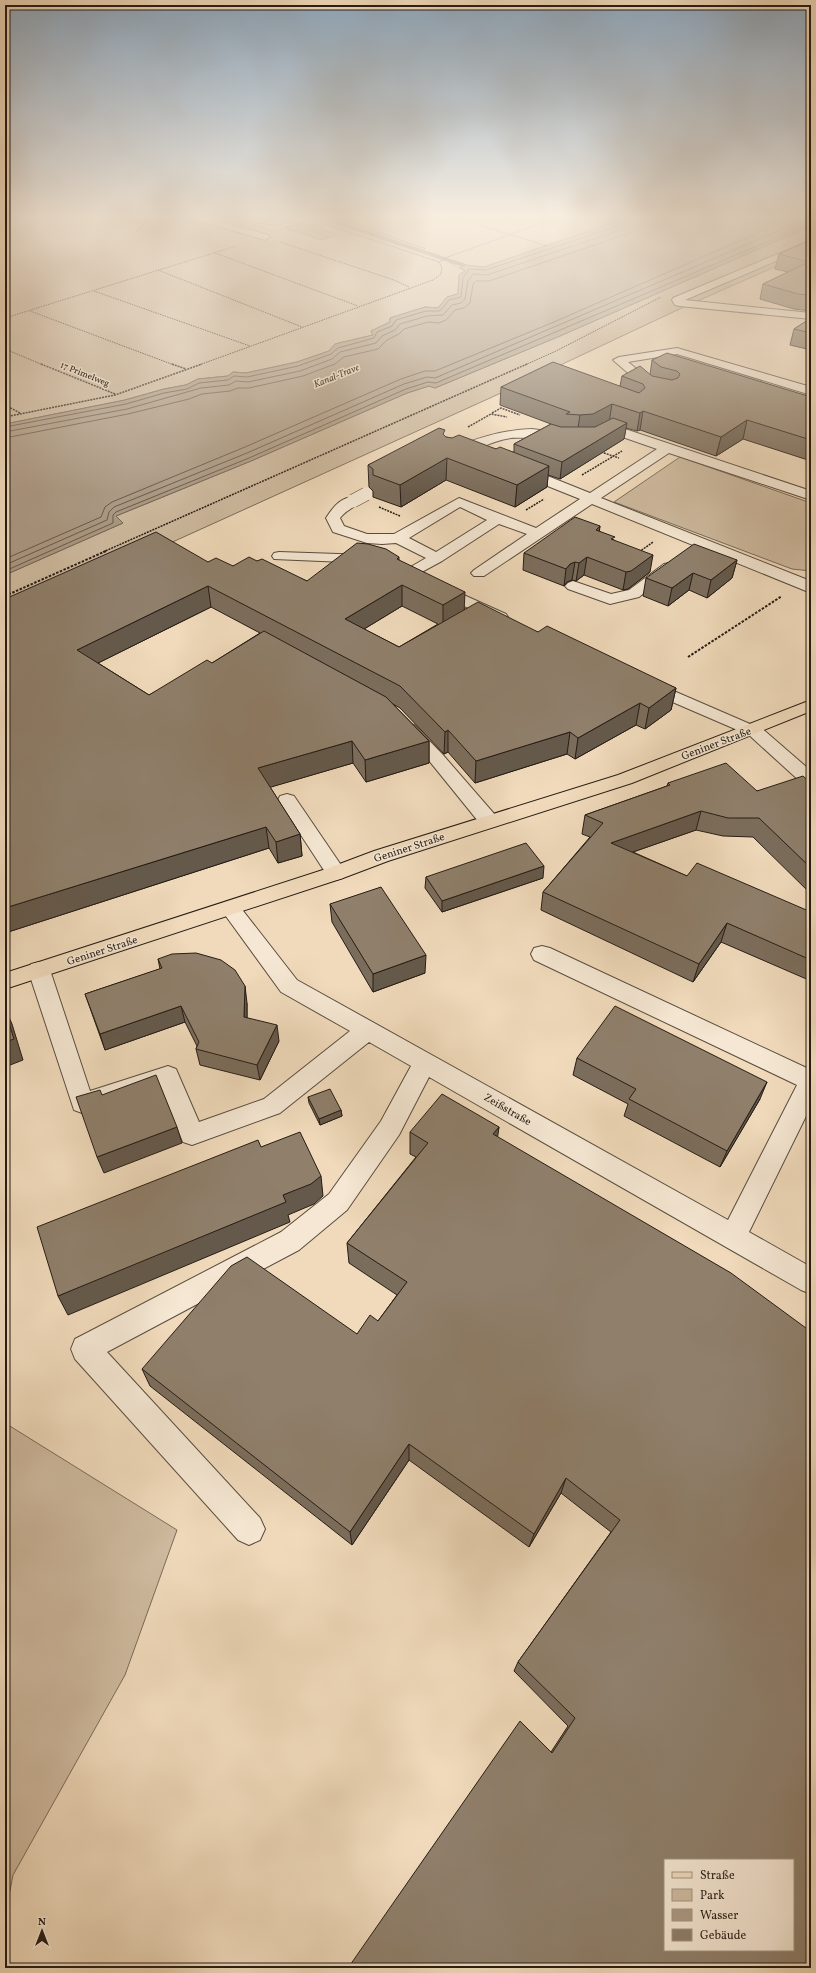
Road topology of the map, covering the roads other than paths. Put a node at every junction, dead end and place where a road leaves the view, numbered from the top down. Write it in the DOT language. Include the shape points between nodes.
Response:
graph roads {
  1 [pos="741,309"];
  2 [pos="811,316"];
  3 [pos="811,391"];
  4 [pos="669,393"];
  5 [pos="620,419"];
  6 [pos="610,428"];
  7 [pos="544,434"];
  8 [pos="559,438"];
  9 [pos="586,438"];
  10 [pos="524,446"];
  11 [pos="668,448"];
  12 [pos="451,454"];
  13 [pos="505,464"];
  14 [pos="366,494"];
  15 [pos="811,496"];
  16 [pos="590,498"];
  17 [pos="503,521"];
  18 [pos="538,533"];
  19 [pos="398,538"];
  20 [pos="691,551"];
  21 [pos="279,556"];
  22 [pos="437,558"];
  23 [pos="393,567"];
  24 [pos="479,573"];
  25 [pos="808,583"];
  26 [pos="573,586"];
  27 [pos="515,624"];
  28 [pos="631,676"];
  29 [pos="811,706"];
  30 [pos="398,718"];
  31 [pos="751,730"];
  32 [pos="811,781"];
  33 [pos="287,800"];
  34 [pos="489,822"];
  35 [pos="336,873"];
  36 [pos="230,908"];
  37 [pos="542,954"];
  38 [pos="39,970"];
  39 [pos="5,982"];
  40 [pos="368,1030"];
  41 [pos="425,1062"];
  42 [pos="811,1082"];
  43 [pos="733,1237"];
  44 [pos="811,1281"];
  45 [pos="249,1529"];
  1 -- 2 [label="street"];
  3 -- 4 [label="street" via="678,351 619,360 650,393"];
  5 -- 6 [label="street"];
  6 -- 9 [label="street" via="593,438"];
  6 -- 11 [label="street"];
  7 -- 8 [label="street"];
  7 -- 10 [label="street"];
  7 -- 12 [label="street" via="495,437"];
  11 -- 15 [label="street"];
  11 -- 16 [label="street"];
  13 -- 16 [label="street"];
  14 -- 19 [label="street, bridge" via="341,507 334,518 338,529 360,538 386,541"];
  16 -- 18 [label="street"];
  16 -- 20 [label="street"];
  17 -- 18 [label="street"];
  17 -- 19 [label="street" via="459,502"];
  17 -- 22 [label="street"];
  18 -- 24 [label="street"];
  19 -- 22 [label="street"];
  20 -- 25 [label="street"];
  20 -- 26 [label="street" via="634,594 610,599"];
  21 -- 23 [label="street"];
  22 -- 23 [label="street"];
  23 -- 27 [label="street"];
  28 -- 31 [label="street"];
  29 -- 31 [label="main road, Geniner Straße"];
  30 -- 34 [label="street" via="437,759"];
  31 -- 32 [label="street"];
  31 -- 34 [label="main road, Geniner Straße" via="625,779"];
  33 -- 35 [label="street"];
  34 -- 35 [label="main road, Geniner Straße"];
  35 -- 36 [label="main road, Geniner Straße"];
  36 -- 38 [label="main road, Geniner Straße"];
  36 -- 40 [label="street, Zeißstraße" via="289,986"];
  37 -- 42 [label="street"];
  38 -- 39 [label="main road, Geniner Straße"];
  38 -- 40 [label="street" via="82,1103 168,1076 192,1135 272,1106"];
  40 -- 41 [label="street, Zeißstraße"];
  41 -- 43 [label="street, Zeißstraße"];
  41 -- 45 [label="street" via="390,1128 338,1202 290,1241 84,1349"];
  42 -- 43 [label="street"];
  43 -- 44 [label="street, Zeißstraße"];
}
